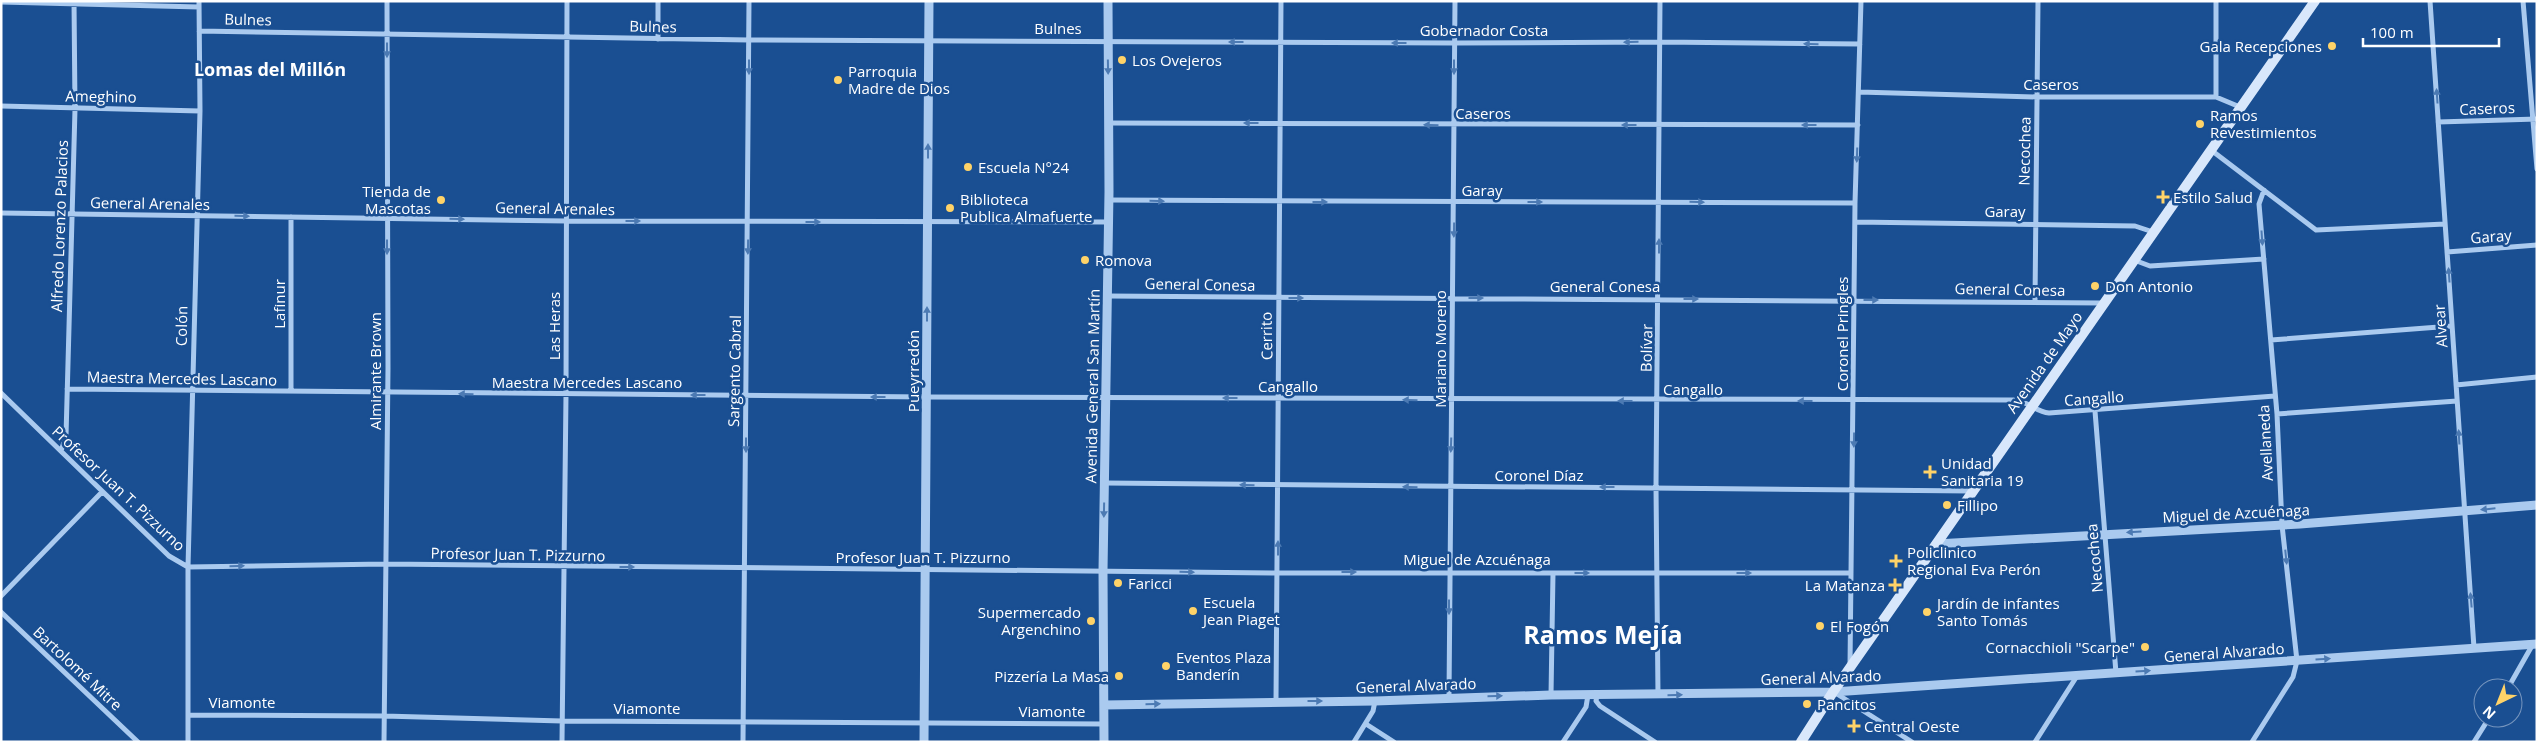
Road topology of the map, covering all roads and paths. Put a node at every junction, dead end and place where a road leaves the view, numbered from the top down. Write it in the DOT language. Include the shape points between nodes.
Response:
graph roads {
  1 [pos="387,1"];
  2 [pos="567,1"];
  3 [pos="658,1"];
  4 [pos="749,1"];
  5 [pos="928,1"];
  6 [pos="1108,1"];
  7 [pos="1281,1"];
  8 [pos="1455,1"];
  9 [pos="1660,1"];
  10 [pos="1861,1"];
  11 [pos="2038,1"];
  12 [pos="2216,1"];
  13 [pos="2316,1"];
  14 [pos="2430,1"];
  15 [pos="2523,1"];
  16 [pos="1,2"];
  17 [pos="74,3"];
  18 [pos="199,4"];
  19 [pos="198,31"];
  20 [pos="388,34"];
  21 [pos="567,38"];
  22 [pos="658,38"];
  23 [pos="749,40"];
  24 [pos="928,40"];
  25 [pos="1108,41"];
  26 [pos="1281,42"];
  27 [pos="1660,42"];
  28 [pos="1454,43"];
  29 [pos="1860,44"];
  30 [pos="1859,92"];
  31 [pos="2038,97"];
  32 [pos="2216,97"];
  33 [pos="1,106"];
  34 [pos="75,108"];
  35 [pos="2240,108"];
  36 [pos="200,111"];
  37 [pos="2535,120"];
  38 [pos="2438,122"];
  39 [pos="1108,123"];
  40 [pos="1281,123"];
  41 [pos="1454,125"];
  42 [pos="1658,125"];
  43 [pos="1858,125"];
  44 [pos="2211,150"];
  45 [pos="2537,169"];
  46 [pos="2264,190"];
  47 [pos="1108,200"];
  48 [pos="1659,201"];
  49 [pos="1280,202"];
  50 [pos="1454,202"];
  51 [pos="1855,203"];
  52 [pos="1,213"];
  53 [pos="70,214"];
  54 [pos="196,216"];
  55 [pos="291,217"];
  56 [pos="387,218"];
  57 [pos="567,221"];
  58 [pos="928,221"];
  59 [pos="748,222"];
  60 [pos="1108,222"];
  61 [pos="1855,222"];
  62 [pos="2035,223"];
  63 [pos="2445,224"];
  64 [pos="2153,232"];
  65 [pos="2537,245"];
  66 [pos="2447,252"];
  67 [pos="2264,259"];
  68 [pos="2134,260"];
  69 [pos="1108,296"];
  70 [pos="1278,298"];
  71 [pos="1453,298"];
  72 [pos="1659,299"];
  73 [pos="1854,300"];
  74 [pos="2036,301"];
  75 [pos="2103,303"];
  76 [pos="2452,326"];
  77 [pos="2271,340"];
  78 [pos="2537,377"];
  79 [pos="2456,385"];
  80 [pos="67,389"];
  81 [pos="193,390"];
  82 [pos="291,391"];
  83 [pos="1,394"];
  84 [pos="388,394"];
  85 [pos="566,395"];
  86 [pos="746,396"];
  87 [pos="2275,396"];
  88 [pos="927,398"];
  89 [pos="1106,398"];
  90 [pos="1279,398"];
  91 [pos="1452,400"];
  92 [pos="1657,401"];
  93 [pos="1854,401"];
  94 [pos="2457,401"];
  95 [pos="2032,406"];
  96 [pos="2095,411"];
  97 [pos="2277,414"];
  98 [pos="61,451"];
  99 [pos="1105,483"];
  100 [pos="1278,485"];
  101 [pos="1449,487"];
  102 [pos="1656,487"];
  103 [pos="1853,489"];
  104 [pos="1974,491"];
  105 [pos="102,492"];
  106 [pos="2537,505"];
  107 [pos="2464,512"];
  108 [pos="2282,525"];
  109 [pos="2104,534"];
  110 [pos="1936,544"];
  111 [pos="385,564"];
  112 [pos="188,566"];
  113 [pos="564,567"];
  114 [pos="745,568"];
  115 [pos="926,569"];
  116 [pos="1103,571"];
  117 [pos="1449,572"];
  118 [pos="1278,573"];
  119 [pos="1553,573"];
  120 [pos="1657,573"];
  121 [pos="1851,573"];
  122 [pos="1,596"];
  123 [pos="1,612"];
  124 [pos="2535,644"];
  125 [pos="2474,648"];
  126 [pos="2297,661"];
  127 [pos="1850,668"];
  128 [pos="2116,673"];
  129 [pos="2077,676"];
  130 [pos="2514,678"];
  131 [pos="1832,692"];
  132 [pos="1551,695"];
  133 [pos="1593,695"];
  134 [pos="1658,695"];
  135 [pos="1449,697"];
  136 [pos="1375,701"];
  137 [pos="1276,702"];
  138 [pos="1104,705"];
  139 [pos="189,714"];
  140 [pos="384,716"];
  141 [pos="562,721"];
  142 [pos="743,721"];
  143 [pos="924,723"];
  144 [pos="1104,724"];
  145 [pos="1366,724"];
  146 [pos="2483,728"];
  147 [pos="138,742"];
  148 [pos="188,742"];
  149 [pos="384,742"];
  150 [pos="562,742"];
  151 [pos="743,742"];
  152 [pos="924,742"];
  153 [pos="1104,742"];
  154 [pos="1354,742"];
  155 [pos="1394,742"];
  156 [pos="1564,742"];
  157 [pos="1655,742"];
  158 [pos="1801,742"];
  159 [pos="1912,742"];
  160 [pos="2035,742"];
  161 [pos="2252,742"];
  162 [pos="2474,742"];
  1 -- 20 [label="street, Almirante Brown"];
  2 -- 21 [label="street, Las Heras"];
  3 -- 22 [label="street"];
  4 -- 23 [label="street, Sargento Cabral"];
  5 -- 24 [label="street, Pueyrredón"];
  6 -- 25 [label="street, Avenida General San Martín"];
  7 -- 26 [label="street, Cerrito"];
  8 -- 28 [label="street, Mariano Moreno"];
  9 -- 27 [label="street, Bolívar"];
  10 -- 29 [label="street, Coronel Pringles"];
  11 -- 31 [label="street, Necochea"];
  12 -- 32 [label="street"];
  13 -- 35 [label="main road, Avenida de Mayo"];
  38 -- 14 [label="street, Alvear, one-way"];
  15 -- 37 [label="street"];
  16 -- 17 [label="street"];
  17 -- 18 [label="street"];
  17 -- 34 [label="street, Alfredo Lorenzo Palacios"];
  18 -- 19 [label="street, Colón"];
  19 -- 20 [label="street, Bulnes"];
  19 -- 36 [label="street, Colón"];
  20 -- 21 [label="street, Bulnes"];
  20 -- 56 [label="street, Almirante Brown, one-way"];
  21 -- 22 [label="street, Bulnes"];
  21 -- 57 [label="street, Las Heras"];
  22 -- 23 [label="street, Bulnes"];
  23 -- 24 [label="street, Bulnes"];
  23 -- 59 [label="street, Sargento Cabral, one-way"];
  24 -- 25 [label="street, Bulnes"];
  58 -- 24 [label="street, Pueyrredón, one-way"];
  26 -- 25 [label="street, Gobernador Costa, one-way"];
  25 -- 39 [label="street, Avenida General San Martín, one-way"];
  28 -- 26 [label="street, Gobernador Costa, one-way"];
  26 -- 40 [label="street, Cerrito"];
  27 -- 28 [label="street, Gobernador Costa, one-way"];
  29 -- 27 [label="street, Gobernador Costa, one-way"];
  27 -- 42 [label="street, Bolívar"];
  28 -- 41 [label="street, Mariano Moreno, one-way"];
  29 -- 30 [label="street, Coronel Pringles"];
  30 -- 31 [label="street, Caseros"];
  30 -- 43 [label="street, Coronel Pringles"];
  31 -- 32 [label="street, Caseros"];
  31 -- 62 [label="street, Necochea"];
  32 -- 35 [label="street, Caseros"];
  33 -- 34 [label="street, Ameghino"];
  34 -- 36 [label="street, Ameghino"];
  34 -- 53 [label="street, Alfredo Lorenzo Palacios"];
  35 -- 44 [label="main road, Avenida de Mayo"];
  36 -- 54 [label="street, Colón"];
  37 -- 38 [label="street, Caseros"];
  37 -- 45 [label="street"];
  38 -- 63 [label="street, Alvear"];
  40 -- 39 [label="street, Caseros, one-way"];
  39 -- 47 [label="street, Avenida General San Martín"];
  41 -- 40 [label="street, Caseros, one-way"];
  40 -- 49 [label="street, Cerrito"];
  42 -- 41 [label="street, Caseros, one-way"];
  41 -- 50 [label="street, Mariano Moreno"];
  43 -- 42 [label="street, Caseros, one-way"];
  42 -- 48 [label="street, Bolívar"];
  43 -- 51 [label="street, Coronel Pringles, one-way"];
  44 -- 46 [label="street"];
  44 -- 64 [label="main road, Avenida de Mayo"];
  46 -- 63 [label="street" via="2311,227 2322,231"];
  46 -- 67 [label="street, Avellaneda, one-way" via="2259,204"];
  47 -- 49 [label="street, Garay, one-way"];
  47 -- 60 [label="street, Avenida General San Martín"];
  50 -- 48 [label="street, Garay, one-way"];
  48 -- 51 [label="street, Garay, one-way"];
  72 -- 48 [label="street, Bolívar, one-way"];
  49 -- 50 [label="street, Garay, one-way"];
  49 -- 70 [label="street, Cerrito"];
  50 -- 71 [label="street, Mariano Moreno, one-way"];
  51 -- 61 [label="street, Coronel Pringles"];
  52 -- 53 [label="street, General Arenales"];
  53 -- 54 [label="street, General Arenales"];
  53 -- 80 [label="street, Alfredo Lorenzo Palacios"];
  54 -- 55 [label="street, General Arenales, one-way"];
  54 -- 81 [label="street, Colón"];
  55 -- 56 [label="street, General Arenales"];
  55 -- 82 [label="street, Lafinur"];
  56 -- 57 [label="street, General Arenales, one-way"];
  56 -- 84 [label="street, Almirante Brown, one-way"];
  57 -- 59 [label="street, General Arenales, one-way"];
  57 -- 85 [label="street, Las Heras"];
  59 -- 58 [label="street, General Arenales, one-way"];
  58 -- 60 [label="street, General Arenales"];
  88 -- 58 [label="street, Pueyrredón, one-way"];
  59 -- 86 [label="street, Sargento Cabral, one-way"];
  60 -- 69 [label="street, Avenida General San Martín"];
  61 -- 62 [label="street, Garay"];
  61 -- 73 [label="street, Coronel Pringles"];
  62 -- 64 [label="street, Garay" via="2135,226"];
  62 -- 74 [label="street, Necochea"];
  63 -- 66 [label="street, Alvear"];
  64 -- 68 [label="main road, Avenida de Mayo"];
  65 -- 66 [label="street, Garay"];
  76 -- 66 [label="street, Alvear, one-way"];
  67 -- 68 [label="street" via="2150,266"];
  67 -- 77 [label="street, Avellaneda"];
  68 -- 75 [label="main road, Avenida de Mayo"];
  69 -- 70 [label="street, General Conesa"];
  69 -- 89 [label="street, Avenida General San Martín"];
  70 -- 71 [label="street, General Conesa, one-way"];
  70 -- 90 [label="street, Cerrito"];
  71 -- 72 [label="street, General Conesa, one-way"];
  71 -- 91 [label="street, Mariano Moreno"];
  72 -- 73 [label="street, General Conesa, one-way"];
  72 -- 92 [label="street, Bolívar"];
  73 -- 74 [label="street, General Conesa, one-way"];
  73 -- 93 [label="street, Coronel Pringles"];
  74 -- 75 [label="street, General Conesa"];
  75 -- 95 [label="main road, Avenida de Mayo"];
  76 -- 77 [label="street"];
  76 -- 79 [label="street, Alvear"];
  77 -- 87 [label="street, Avellaneda"];
  78 -- 79 [label="street"];
  79 -- 94 [label="street, Alvear"];
  80 -- 81 [label="street, Maestra Mercedes Lascano"];
  80 -- 98 [label="street, Alfredo Lorenzo Palacios" via="66,436"];
  81 -- 82 [label="street, Maestra Mercedes Lascano"];
  81 -- 112 [label="street, Colón"];
  82 -- 84 [label="street, Maestra Mercedes Lascano"];
  83 -- 98 [label="street, Profesor Juan T. Pizzurno"];
  85 -- 84 [label="street, Maestra Mercedes Lascano, one-way"];
  84 -- 111 [label="street, Almirante Brown"];
  86 -- 85 [label="street, Maestra Mercedes Lascano, one-way"];
  85 -- 113 [label="street, Las Heras"];
  88 -- 86 [label="street, Maestra Mercedes Lascano, one-way"];
  86 -- 114 [label="street, Sargento Cabral, one-way"];
  87 -- 96 [label="street, Cangallo"];
  87 -- 97 [label="street, Avellaneda"];
  88 -- 89 [label="street, Maestra Mercedes Lascano"];
  88 -- 115 [label="street, Pueyrredón"];
  90 -- 89 [label="street, Cangallo, one-way"];
  89 -- 99 [label="street, Avenida General San Martín"];
  91 -- 90 [label="street, Cangallo, one-way"];
  90 -- 100 [label="street, Cerrito"];
  92 -- 91 [label="street, Cangallo, one-way"];
  91 -- 101 [label="street, Mariano Moreno, one-way"];
  93 -- 92 [label="street, Cangallo, one-way"];
  92 -- 102 [label="street, Bolívar"];
  93 -- 95 [label="street, Cangallo" via="2014,400"];
  93 -- 103 [label="street, Coronel Pringles, one-way"];
  94 -- 97 [label="street"];
  107 -- 94 [label="street, Alvear, one-way"];
  95 -- 96 [label="street, Cangallo" via="2049,413"];
  95 -- 104 [label="main road, Avenida de Mayo"];
  96 -- 109 [label="street, Necochea"];
  97 -- 108 [label="street, Avellaneda"];
  98 -- 105 [label="street, Profesor Juan T. Pizzurno"];
  100 -- 99 [label="street, Coronel Díaz, one-way"];
  99 -- 116 [label="street, Avenida General San Martín, one-way"];
  101 -- 100 [label="street, Coronel Díaz, one-way"];
  118 -- 100 [label="street, Cerrito, one-way"];
  102 -- 101 [label="street, Coronel Díaz, one-way"];
  101 -- 117 [label="street, Mariano Moreno"];
  102 -- 103 [label="street, Coronel Díaz"];
  102 -- 120 [label="street, Bolívar"];
  103 -- 104 [label="street, Coronel Díaz"];
  103 -- 121 [label="street, Coronel Pringles"];
  104 -- 110 [label="main road, Avenida de Mayo"];
  105 -- 112 [label="street, Profesor Juan T. Pizzurno" via="169,556"];
  105 -- 122 [label="street"];
  106 -- 107 [label="street, Miguel de Azcuénaga, one-way"];
  107 -- 108 [label="street, Miguel de Azcuénaga"];
  125 -- 107 [label="street, Alvear, one-way"];
  108 -- 109 [label="street, Miguel de Azcuénaga, one-way"];
  108 -- 126 [label="street, Avellaneda, one-way"];
  109 -- 110 [label="street, Miguel de Azcuénaga"];
  109 -- 128 [label="street, Necochea"];
  110 -- 127 [label="main road, Avenida de Mayo"];
  112 -- 111 [label="street, Profesor Juan T. Pizzurno, one-way"];
  111 -- 113 [label="street, Profesor Juan T. Pizzurno"];
  111 -- 140 [label="street, Almirante Brown"];
  112 -- 139 [label="street, Colón"];
  113 -- 114 [label="street, Profesor Juan T. Pizzurno, one-way"];
  113 -- 141 [label="street, Las Heras"];
  114 -- 115 [label="street, Profesor Juan T. Pizzurno"];
  114 -- 142 [label="street, Sargento Cabral"];
  115 -- 116 [label="street, Profesor Juan T. Pizzurno"];
  115 -- 143 [label="street, Pueyrredón"];
  116 -- 118 [label="street, Miguel de Azcuénaga, one-way"];
  116 -- 138 [label="street, Avenida General San Martín"];
  118 -- 117 [label="street, Miguel de Azcuénaga, one-way"];
  117 -- 119 [label="street, Miguel de Azcuénaga"];
  117 -- 135 [label="street, Mariano Moreno, one-way"];
  118 -- 137 [label="street, Cerrito"];
  119 -- 120 [label="street, Miguel de Azcuénaga, one-way"];
  119 -- 132 [label="street"];
  120 -- 121 [label="street, Miguel de Azcuénaga, one-way"];
  120 -- 134 [label="street, Bolívar"];
  121 -- 127 [label="street, Coronel Pringles"];
  123 -- 147 [label="street, Bartolomé Mitre"];
  124 -- 125 [label="street, General Alvarado"];
  124 -- 130 [label="street"];
  126 -- 125 [label="street, General Alvarado, one-way"];
  128 -- 126 [label="street, General Alvarado, one-way"];
  126 -- 161 [label="street, Avellaneda" via="2293,677"];
  127 -- 131 [label="main road, Avenida de Mayo"];
  128 -- 129 [label="street, General Alvarado"];
  129 -- 131 [label="street, General Alvarado"];
  129 -- 160 [label="street"];
  134 -- 131 [label="street, General Alvarado, one-way"];
  131 -- 158 [label="main road, Avenida de Mayo"];
  131 -- 159 [label="street"];
  132 -- 133 [label="street, General Alvarado"];
  135 -- 132 [label="street, General Alvarado, one-way"];
  133 -- 134 [label="street, General Alvarado"];
  133 -- 156 [label="street"];
  133 -- 157 [label="street" via="1600,706"];
  135 -- 136 [label="street, General Alvarado"];
  137 -- 136 [label="street, General Alvarado, one-way"];
  136 -- 145 [label="street"];
  138 -- 137 [label="street, General Alvarado, one-way"];
  138 -- 144 [label="street, Avenida General San Martín"];
  139 -- 140 [label="street, Viamonte"];
  139 -- 148 [label="street, Colón"];
  140 -- 141 [label="street, Viamonte"];
  140 -- 149 [label="street, Almirante Brown"];
  141 -- 142 [label="street, Viamonte"];
  141 -- 150 [label="street, Las Heras"];
  142 -- 143 [label="street, Viamonte"];
  142 -- 151 [label="street, Sargento Cabral"];
  143 -- 144 [label="street, Viamonte"];
  143 -- 152 [label="street, Pueyrredón"];
  144 -- 153 [label="street, Avenida General San Martín"];
  145 -- 154 [label="street"];
  145 -- 155 [label="street"];
  146 -- 162 [label="street"];
}
